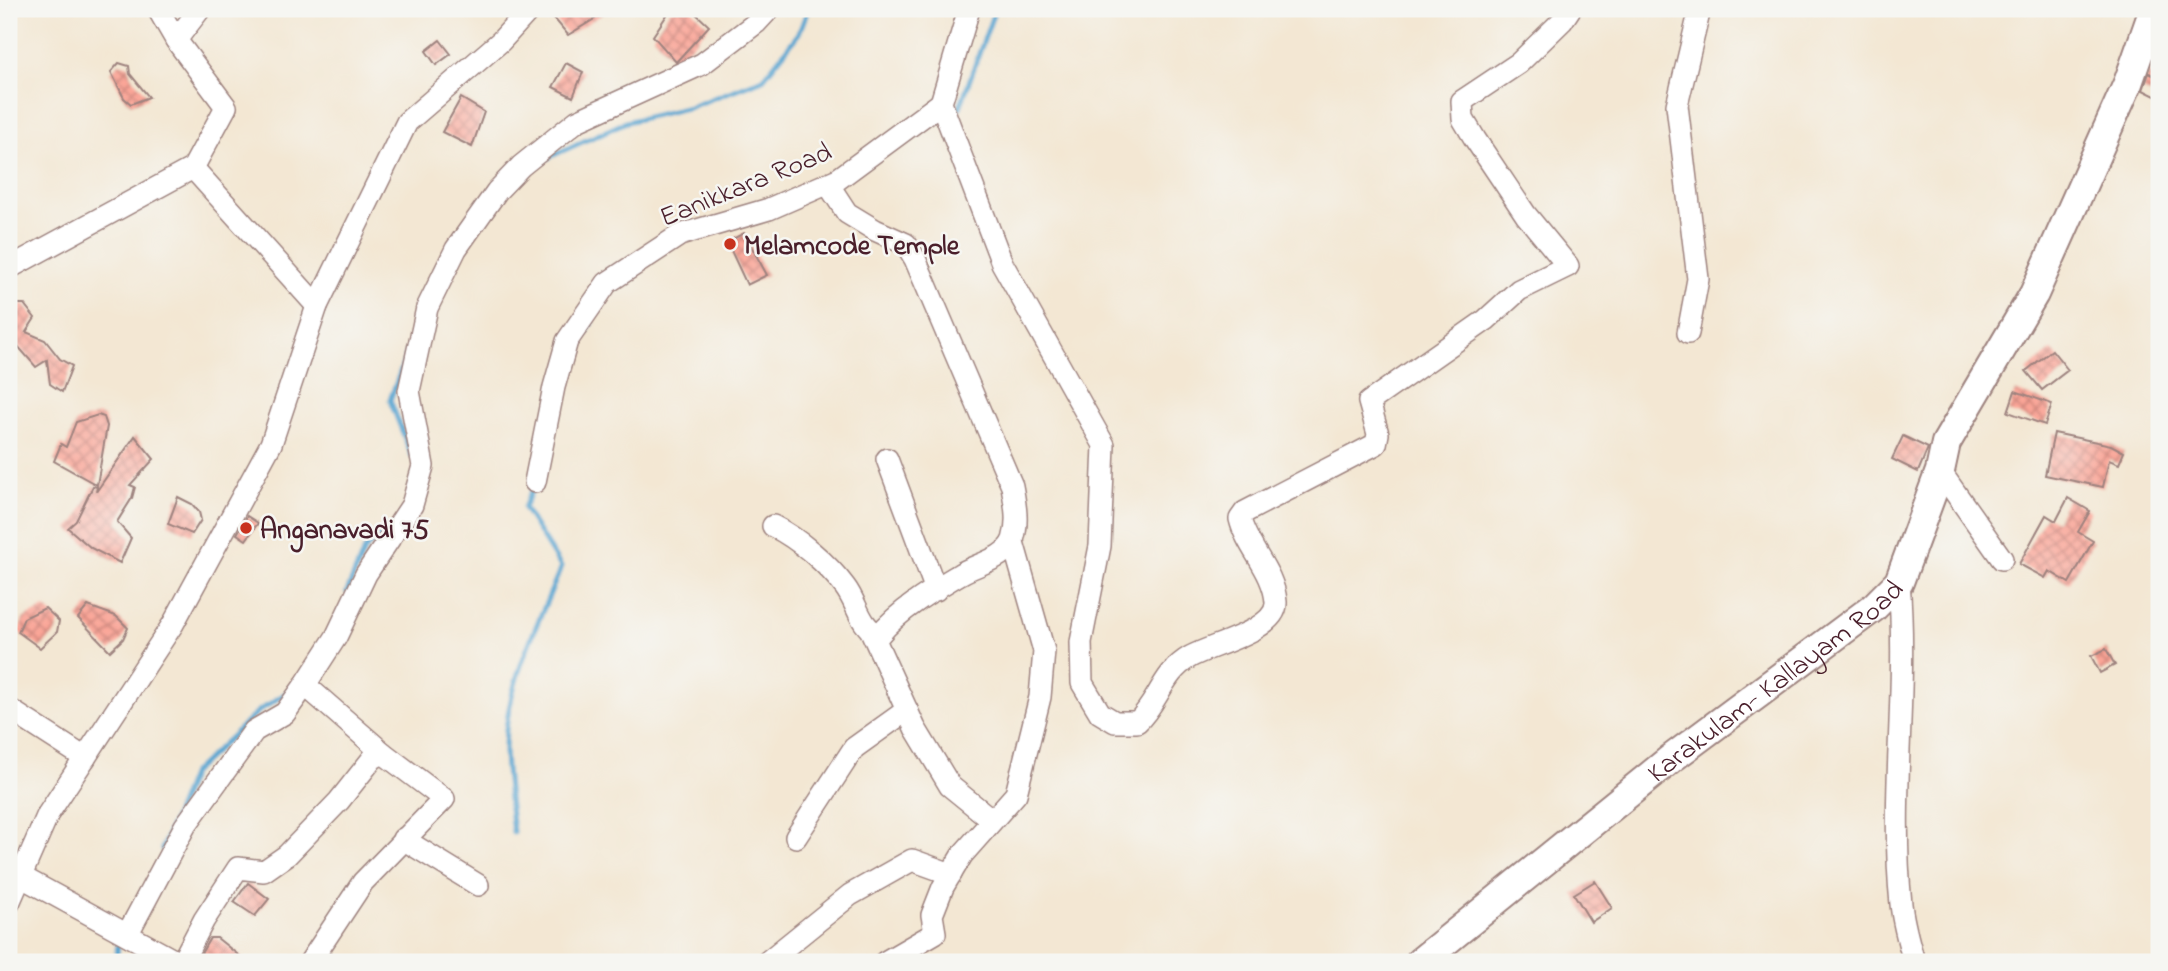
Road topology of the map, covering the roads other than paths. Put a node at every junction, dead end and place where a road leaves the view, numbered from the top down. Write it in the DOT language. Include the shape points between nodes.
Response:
graph roads {
  1 [pos="158,9"];
  2 [pos="200,9"];
  3 [pos="530,9"];
  4 [pos="769,9"];
  5 [pos="969,9"];
  6 [pos="1570,9"];
  7 [pos="1700,9"];
  8 [pos="2154,9"];
  9 [pos="176,40"];
  10 [pos="944,112"];
  11 [pos="192,168"];
  12 [pos="830,188"];
  13 [pos="9,268"];
  14 [pos="317,306"];
  15 [pos="1688,333"];
  16 [pos="887,459"];
  17 [pos="1940,471"];
  18 [pos="535,482"];
  19 [pos="773,526"];
  20 [pos="1013,542"];
  21 [pos="2001,559"];
  22 [pos="1899,582"];
  23 [pos="936,590"];
  24 [pos="871,631"];
  25 [pos="305,685"];
  26 [pos="9,709"];
  27 [pos="907,710"];
  28 [pos="383,753"];
  29 [pos="85,758"];
  30 [pos="992,820"];
  31 [pos="796,837"];
  32 [pos="403,839"];
  33 [pos="951,874"];
  34 [pos="20,876"];
  35 [pos="478,885"];
  36 [pos="9,903"];
  37 [pos="122,930"];
  38 [pos="314,961"];
  39 [pos="180,962"];
  40 [pos="767,962"];
  41 [pos="885,962"];
  42 [pos="1420,962"];
  43 [pos="1913,962"];
  1 -- 9 [label="street"];
  2 -- 9 [label="street"];
  3 -- 14 [label="street" via="501,41 407,122"];
  4 -- 25 [label="street" via="702,64 577,121 497,191 456,248 427,308 409,391 423,466 412,505 366,574 336,637"];
  5 -- 10 [label="street"];
  6 -- 10 [label="street" via="1519,63 1462,101 1463,119 1475,139 1526,215 1569,266 1518,290 1486,320 1368,402 1378,434 1376,444 1245,512 1240,519 1245,538 1273,586 1276,605 1268,621 1188,658 1164,679 1149,711 1137,722 1115,722 1100,713 1082,683 1081,642 1100,546 1104,445 1002,263"];
  7 -- 15 [label="street" via="1676,104 1698,279"];
  8 -- 17 [label="street, Karakulam- Kallayam Road" via="2129,83 2034,294 1946,443"];
  9 -- 11 [label="street" via="226,107"];
  10 -- 12 [label="street, Eanikkara Road"];
  11 -- 13 [label="street"];
  11 -- 14 [label="street"];
  12 -- 18 [label="street, Eanikkara Road" via="680,235 607,283 567,341"];
  12 -- 20 [label="street" via="847,213 906,243 915,259 1012,486 1016,508"];
  14 -- 29 [label="street" via="271,444 173,624"];
  16 -- 23 [label="street"];
  17 -- 21 [label="street"];
  17 -- 22 [label="street, Karakulam- Kallayam Road"];
  19 -- 24 [label="street" via="825,564 846,588"];
  20 -- 23 [label="street"];
  20 -- 30 [label="street" via="1044,665 1016,794"];
  22 -- 42 [label="street, Karakulam- Kallayam Road" via="1873,608 1672,758"];
  22 -- 43 [label="street" via="1903,632 1898,849 1901,907"];
  23 -- 24 [label="street" via="879,635"];
  24 -- 27 [label="street"];
  25 -- 28 [label="street"];
  25 -- 37 [label="street" via="285,713 254,732 186,826"];
  26 -- 29 [label="street"];
  27 -- 30 [label="street" via="950,786"];
  27 -- 31 [label="street" via="854,748"];
  28 -- 32 [label="street" via="444,799"];
  28 -- 39 [label="street" via="373,758 287,855 264,871 238,868"];
  29 -- 34 [label="street" via="48,814"];
  30 -- 33 [label="street"];
  32 -- 35 [label="street"];
  32 -- 38 [label="street" via="363,882"];
  33 -- 40 [label="street" via="912,860 850,895"];
  33 -- 41 [label="street" via="934,905 935,933"];
  34 -- 36 [label="street"];
  34 -- 37 [label="street"];
  37 -- 39 [label="street"];
}
